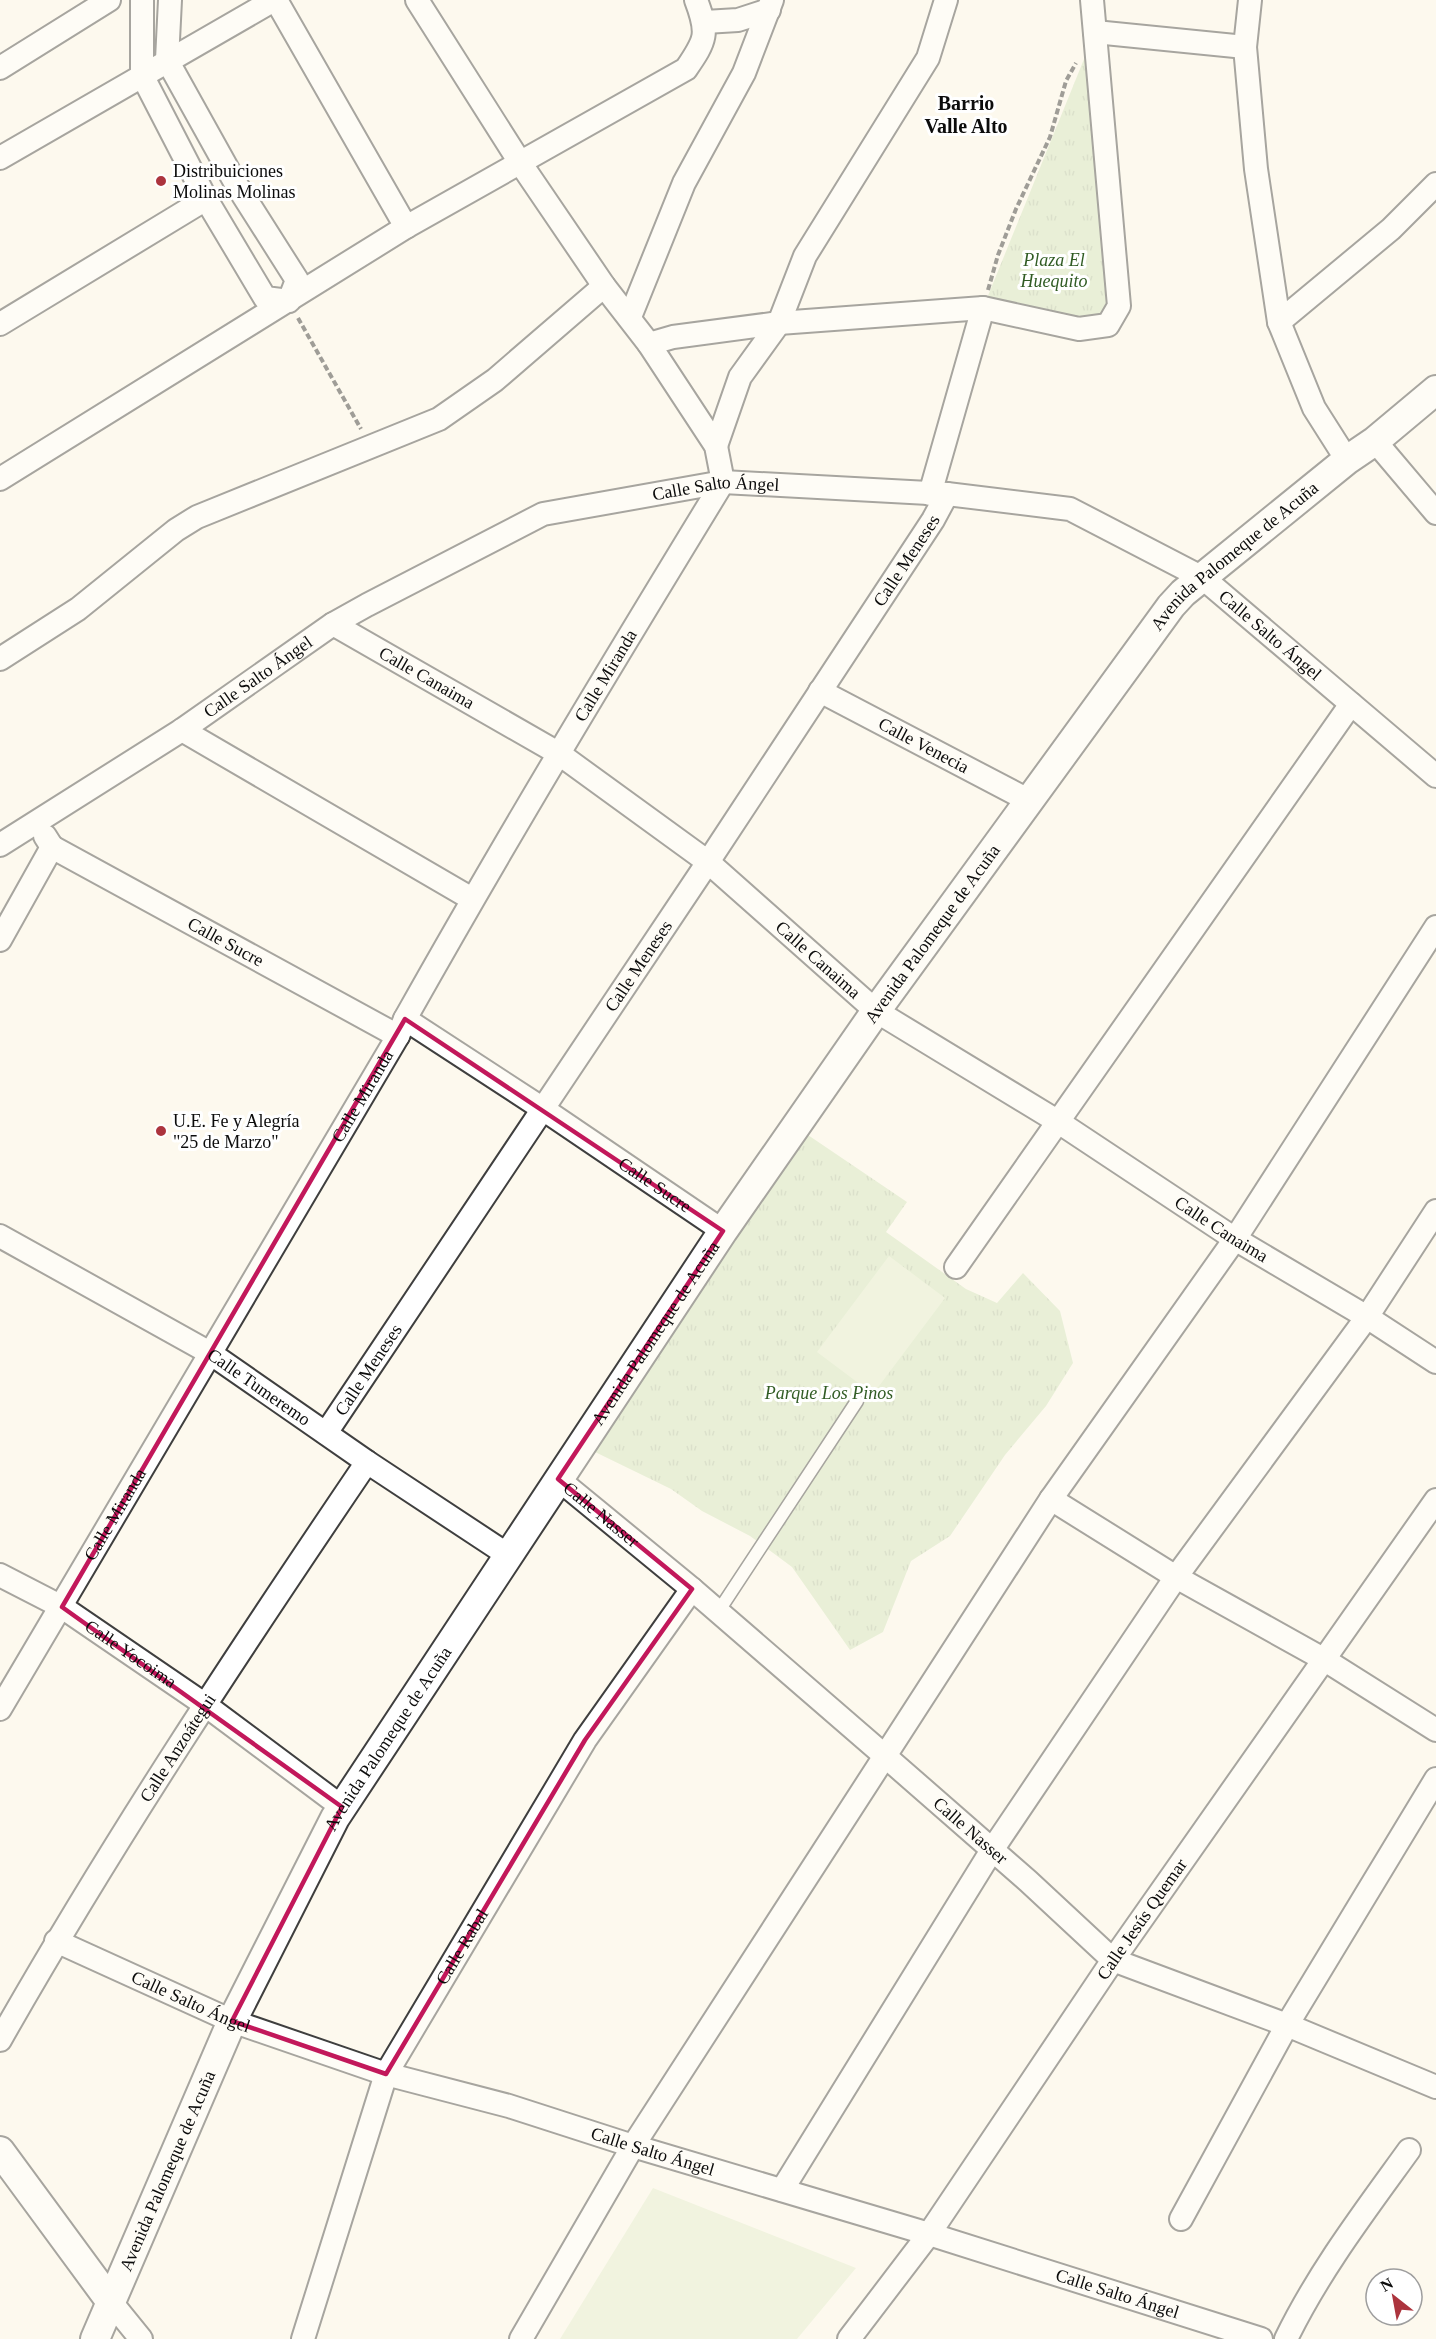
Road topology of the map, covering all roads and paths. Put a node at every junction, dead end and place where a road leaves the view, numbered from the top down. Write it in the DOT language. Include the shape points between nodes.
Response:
graph roads {
  1 [pos="109,0"];
  2 [pos="142,0"];
  3 [pos="170,0"];
  4 [pos="275,0"];
  5 [pos="417,0"];
  6 [pos="696,0"];
  7 [pos="946,0"];
  8 [pos="1092,0"];
  9 [pos="1250,0"];
  10 [pos="770,5"];
  11 [pos="705,22"];
  12 [pos="1095,32"];
  13 [pos="1245,47"];
  14 [pos="166,60"];
  15 [pos="0,68"];
  16 [pos="142,75"];
  17 [pos="0,158"];
  18 [pos="520,164"];
  19 [pos="1436,184"];
  20 [pos="206,200"];
  21 [pos="406,227"];
  22 [pos="604,286"];
  23 [pos="288,302"];
  24 [pos="983,308"];
  25 [pos="630,317"];
  26 [pos="1279,322"];
  27 [pos="779,323"];
  28 [pos="0,324"];
  29 [pos="649,344"];
  30 [pos="1436,390"];
  31 [pos="1375,441"];
  32 [pos="716,446"];
  33 [pos="371,448"];
  34 [pos="1347,460"];
  35 [pos="0,478"];
  36 [pos="723,482"];
  37 [pos="938,494"];
  38 [pos="1436,513"];
  39 [pos="1203,578"];
  40 [pos="333,624"];
  41 [pos="0,659"];
  42 [pos="820,691"];
  43 [pos="1350,704"];
  44 [pos="182,730"];
  45 [pos="558,753"];
  46 [pos="1436,776"];
  47 [pos="1028,800"];
  48 [pos="37,822"];
  49 [pos="0,845"];
  50 [pos="52,848"];
  51 [pos="708,862"];
  52 [pos="472,899"];
  53 [pos="1436,927"];
  54 [pos="0,940"];
  55 [pos="876,1011"];
  56 [pos="402,1027"];
  57 [pos="543,1108"];
  58 [pos="1057,1121"];
  59 [pos="1436,1211"];
  60 [pos="723,1231"];
  61 [pos="0,1236"];
  62 [pos="1235,1239"];
  63 [pos="956,1267"];
  64 [pos="1367,1317"];
  65 [pos="210,1353"];
  66 [pos="1436,1362"];
  67 [pos="856,1401"];
  68 [pos="326,1433"];
  69 [pos="367,1462"];
  70 [pos="558,1479"];
  71 [pos="1051,1499"];
  72 [pos="1436,1500"];
  73 [pos="508,1555"];
  74 [pos="0,1575"];
  75 [pos="1176,1577"];
  76 [pos="692,1589"];
  77 [pos="62,1607"];
  78 [pos="718,1612"];
  79 [pos="1325,1660"];
  80 [pos="204,1704"];
  81 [pos="0,1709"];
  82 [pos="1436,1730"];
  83 [pos="885,1756"];
  84 [pos="1436,1779"];
  85 [pos="342,1807"];
  86 [pos="992,1850"];
  87 [pos="56,1941"];
  88 [pos="1113,1960"];
  89 [pos="232,2021"];
  90 [pos="1287,2025"];
  91 [pos="0,2040"];
  92 [pos="386,2074"];
  93 [pos="1435,2083"];
  94 [pos="633,2146"];
  95 [pos="1409,2150"];
  96 [pos="0,2151"];
  97 [pos="782,2190"];
  98 [pos="1181,2218"];
  99 [pos="929,2234"];
  100 [pos="111,2302"];
  101 [pos="95,2339"];
  102 [pos="141,2339"];
  103 [pos="303,2339"];
  104 [pos="521,2339"];
  105 [pos="849,2339"];
  106 [pos="1260,2339"];
  107 [pos="1286,2339"];
  1 -- 15 [label="street"];
  2 -- 16 [label="street"];
  3 -- 14 [label="street"];
  4 -- 14 [label="street"];
  4 -- 21 [label="street"];
  5 -- 18 [label="street"];
  6 -- 11 [label="street"];
  7 -- 27 [label="street" via="928,58 805,256"];
  8 -- 12 [label="street"];
  9 -- 13 [label="street"];
  10 -- 11 [label="street" via="738,20"];
  10 -- 25 [label="street" via="744,74 684,183"];
  11 -- 18 [label="street" via="703,45 686,69"];
  12 -- 13 [label="street"];
  12 -- 24 [label="path" via="1066,81 1050,137 1016,209"];
  12 -- 24 [label="street" via="1119,306 1108,325 1078,329"];
  13 -- 26 [label="street" via="1256,169"];
  14 -- 16 [label="street"];
  14 -- 23 [label="street" via="236,184 297,280"];
  16 -- 17 [label="street"];
  16 -- 20 [label="street"];
  18 -- 21 [label="street"];
  18 -- 22 [label="street"];
  19 -- 26 [label="street" via="1391,229"];
  20 -- 23 [label="street" via="265,298"];
  20 -- 28 [label="street"];
  21 -- 23 [label="street"];
  22 -- 25 [label="street"];
  22 -- 33 [label="street" via="495,380 448,413"];
  23 -- 33 [label="path"];
  23 -- 35 [label="street"];
  24 -- 27 [label="street"];
  24 -- 37 [label="street, Calle Meneses"];
  25 -- 29 [label="street"];
  26 -- 34 [label="street" via="1314,408"];
  27 -- 29 [label="street" via="673,337"];
  27 -- 32 [label="street" via="740,376"];
  29 -- 32 [label="street"];
  30 -- 31 [label="street, Avenida Palomeque de Acuña"];
  31 -- 34 [label="street, Avenida Palomeque de Acuña"];
  31 -- 38 [label="street"];
  32 -- 36 [label="street"];
  33 -- 41 [label="street" via="197,518 176,530 78,609"];
  34 -- 39 [label="street, Avenida Palomeque de Acuña"];
  36 -- 37 [label="street, Calle Salto Ángel"];
  36 -- 40 [label="street, Calle Salto Ángel" via="543,514"];
  36 -- 45 [label="street, Calle Miranda"];
  37 -- 39 [label="street, Calle Salto Ángel" via="1070,508"];
  37 -- 42 [label="street, Calle Meneses" via="933,520"];
  39 -- 43 [label="street, Calle Salto Ángel"];
  39 -- 47 [label="street, Avenida Palomeque de Acuña" via="1171,606"];
  40 -- 44 [label="street, Calle Salto Ángel"];
  40 -- 45 [label="street, Calle Canaima"];
  42 -- 47 [label="street, Calle Venecia"];
  42 -- 51 [label="street, Calle Meneses"];
  43 -- 46 [label="street, Calle Salto Ángel"];
  43 -- 58 [label="street"];
  44 -- 48 [label="street, Calle Salto Ángel"];
  44 -- 52 [label="street"];
  45 -- 51 [label="street, Calle Canaima"];
  45 -- 52 [label="street, Calle Miranda"];
  47 -- 55 [label="street, Avenida Palomeque de Acuña"];
  48 -- 49 [label="street, Calle Salto Ángel"];
  48 -- 50 [label="street"];
  50 -- 54 [label="street"];
  50 -- 56 [label="street, Calle Sucre"];
  51 -- 55 [label="street, Calle Canaima"];
  51 -- 57 [label="street, Calle Meneses"];
  52 -- 56 [label="street, Calle Miranda"];
  53 -- 62 [label="street"];
  55 -- 58 [label="street, Calle Canaima"];
  55 -- 60 [label="street, Avenida Palomeque de Acuña"];
  56 -- 57 [label="street, Calle Sucre"];
  56 -- 65 [label="street, Calle Miranda"];
  57 -- 60 [label="street, Calle Sucre"];
  57 -- 68 [label="street, Calle Meneses"];
  58 -- 62 [label="street, Calle Canaima"];
  58 -- 63 [label="street"];
  59 -- 64 [label="street"];
  60 -- 70 [label="street, Avenida Palomeque de Acuña"];
  61 -- 65 [label="street, Calle Tumeremo"];
  62 -- 64 [label="street, Calle Canaima"];
  62 -- 71 [label="street"];
  64 -- 66 [label="street, Calle Canaima"];
  64 -- 75 [label="street"];
  65 -- 68 [label="street, Calle Tumeremo"];
  65 -- 77 [label="street, Calle Miranda"];
  67 -- 78 [label="lane"];
  68 -- 69 [label="street, Calle Tumeremo"];
  69 -- 73 [label="street, Calle Tumeremo"];
  69 -- 80 [label="street, Calle Anzoátegui"];
  70 -- 73 [label="street, Avenida Palomeque de Acuña"];
  70 -- 76 [label="street, Calle Nasser"];
  71 -- 75 [label="street"];
  71 -- 83 [label="street"];
  72 -- 79 [label="street, Calle Jesús Quemar"];
  73 -- 85 [label="street, Avenida Palomeque de Acuña"];
  74 -- 77 [label="street, Calle Yocoima"];
  75 -- 79 [label="street"];
  75 -- 86 [label="street"];
  76 -- 78 [label="street, Calle Nasser"];
  76 -- 92 [label="street, Calle Rabal" via="585,1740"];
  77 -- 80 [label="street, Calle Yocoima"];
  77 -- 81 [label="street, Calle Miranda"];
  78 -- 83 [label="street, Calle Nasser"];
  79 -- 82 [label="street"];
  79 -- 88 [label="street, Calle Jesús Quemar"];
  80 -- 85 [label="street, Calle Yocoima"];
  80 -- 87 [label="street, Calle Anzoátegui"];
  83 -- 86 [label="street, Calle Nasser"];
  83 -- 94 [label="street"];
  84 -- 90 [label="street"];
  85 -- 89 [label="street, Avenida Palomeque de Acuña"];
  86 -- 88 [label="street, Calle Nasser"];
  86 -- 97 [label="street"];
  87 -- 89 [label="street, Calle Salto Ángel"];
  87 -- 91 [label="street, Calle Anzoátegui"];
  88 -- 90 [label="street, Calle Nasser"];
  88 -- 99 [label="street, Calle Jesús Quemar"];
  89 -- 92 [label="street, Calle Salto Ángel"];
  89 -- 100 [label="street, Avenida Palomeque de Acuña"];
  90 -- 93 [label="street, Calle Nasser"];
  90 -- 98 [label="street"];
  92 -- 94 [label="street, Calle Salto Ángel" via="509,2106"];
  92 -- 103 [label="street, Calle Rabal"];
  94 -- 97 [label="street, Calle Salto Ángel"];
  94 -- 104 [label="street"];
  95 -- 107 [label="street" via="1337,2250"];
  96 -- 100 [label="street"];
  97 -- 99 [label="street, Calle Salto Ángel"];
  99 -- 105 [label="street, Calle Jesús Quemar"];
  99 -- 106 [label="street, Calle Salto Ángel"];
  100 -- 101 [label="street, Avenida Palomeque de Acuña"];
  100 -- 102 [label="street"];
}
